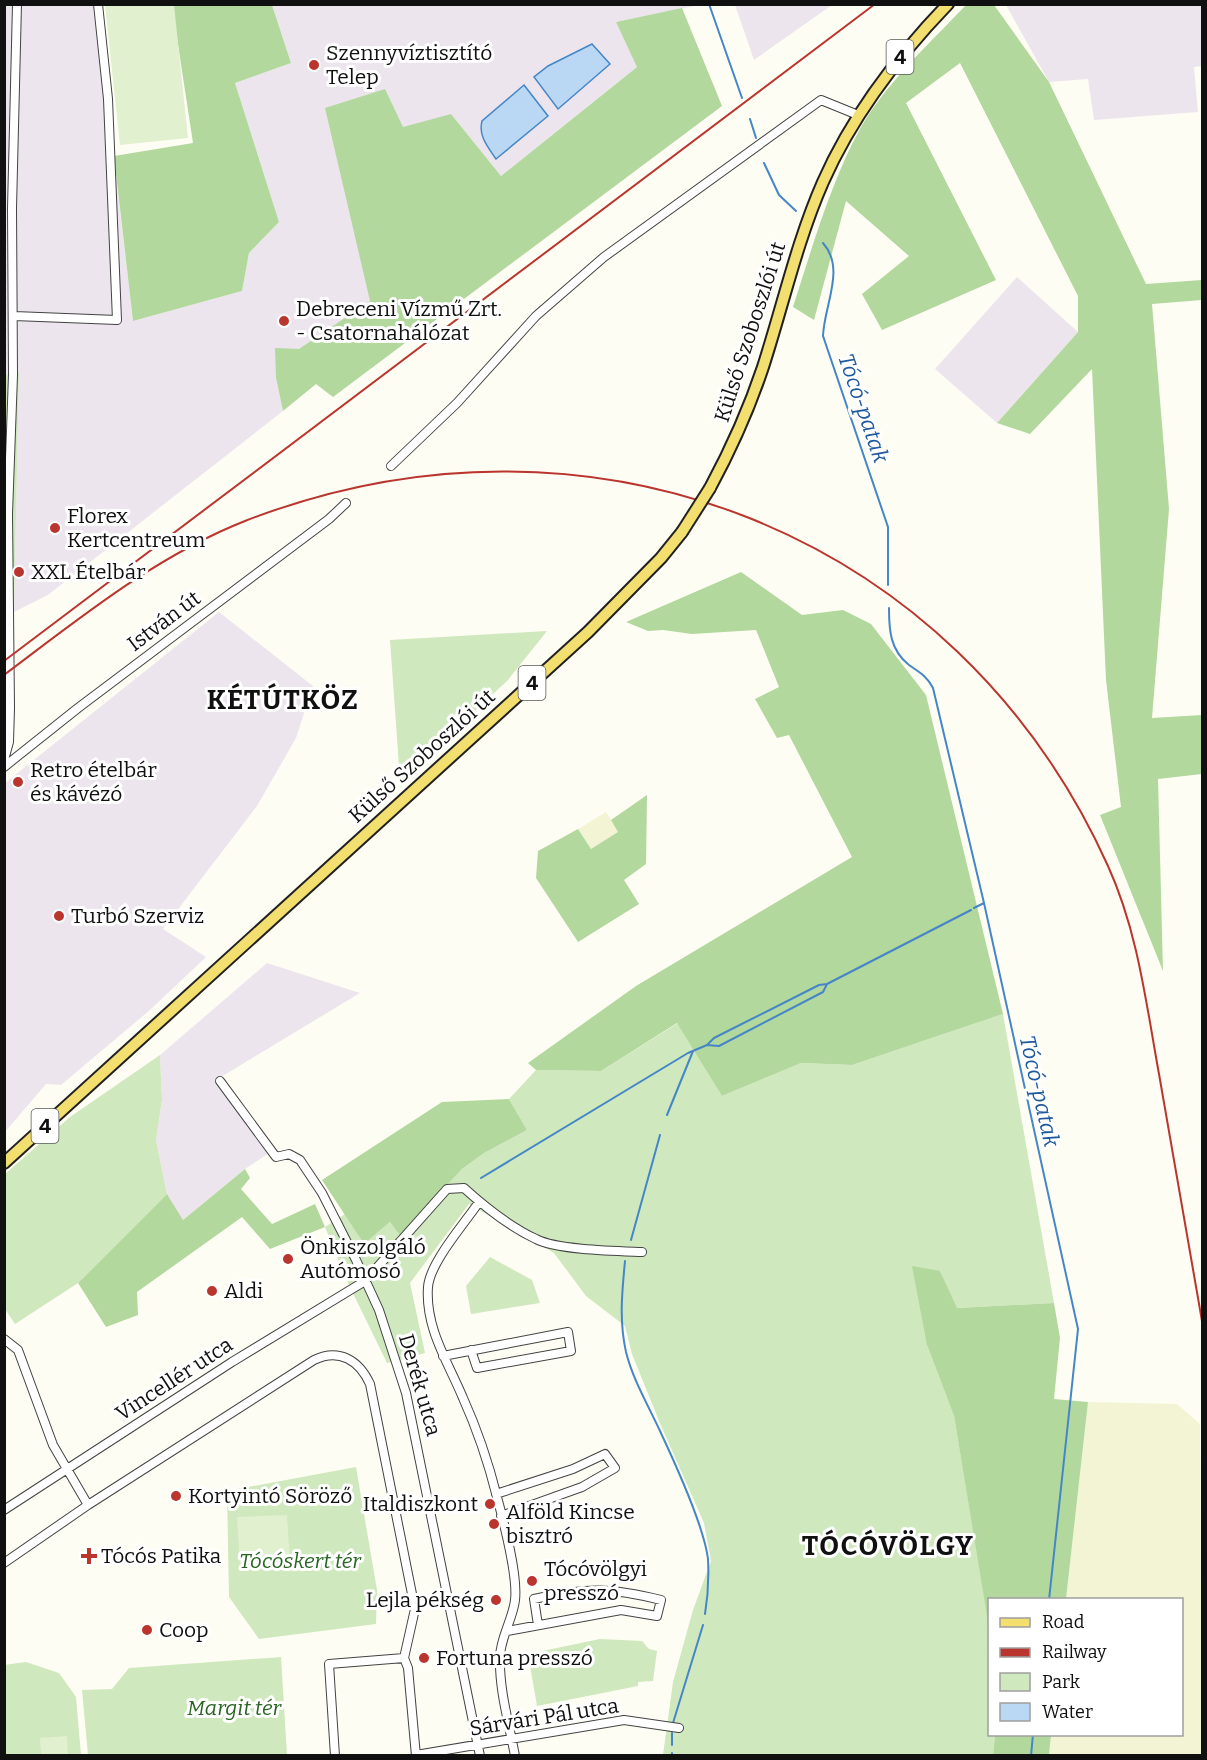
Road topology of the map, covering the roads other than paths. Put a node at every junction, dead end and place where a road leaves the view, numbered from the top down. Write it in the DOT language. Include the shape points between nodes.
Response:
graph roads {
  1 [pos="17,4"];
  2 [pos="98,4"];
  3 [pos="948,4"];
  4 [pos="858,115"];
  5 [pos="14,316"];
  6 [pos="13,375"];
  7 [pos="4,382"];
  8 [pos="4,426"];
  9 [pos="11,447"];
  10 [pos="391,466"];
  11 [pos="346,503"];
  12 [pos="4,760"];
  13 [pos="4,767"];
  14 [pos="220,1081"];
  15 [pos="4,1162"];
  16 [pos="479,1202"];
  17 [pos="642,1252"];
  18 [pos="365,1281"];
  19 [pos="4,1340"];
  20 [pos="471,1350"];
  21 [pos="443,1356"];
  22 [pos="66,1470"];
  23 [pos="496,1494"];
  24 [pos="88,1505"];
  25 [pos="4,1509"];
  26 [pos="501,1515"];
  27 [pos="4,1563"];
  28 [pos="538,1625"];
  29 [pos="507,1631"];
  30 [pos="404,1658"];
  31 [pos="679,1728"];
  32 [pos="512,1740"];
  33 [pos="478,1747"];
  34 [pos="428,1754"];
  35 [pos="335,1755"];
  36 [pos="416,1755"];
  37 [pos="452,1755"];
  38 [pos="480,1755"];
  39 [pos="516,1755"];
  1 -- 5 [label="street" via="12,208"];
  2 -- 5 [label="street" via="108,99 117,320"];
  3 -- 4 [label="main road, Külső Szoboszlói út / 4" via="907,48"];
  4 -- 10 [label="street" via="821,99 604,256 536,316 457,403"];
  4 -- 15 [label="main road, Külső Szoboszlói út / 4, bridge" via="818,195 749,406 710,488 661,558 588,632"];
  5 -- 6 [label="street"];
  6 -- 7 [label="street"];
  6 -- 9 [label="street"];
  8 -- 9 [label="street"];
  9 -- 12 [label="street" via="10,708"];
  11 -- 13 [label="street, István út"];
  14 -- 18 [label="street, Derék utca" via="276,1157 289,1154 300,1160 341,1229"];
  16 -- 17 [label="street" via="537,1240 587,1249"];
  16 -- 18 [label="street" via="464,1188 447,1189"];
  16 -- 21 [label="street, Derék utca" via="433,1269 428,1284 430,1312"];
  18 -- 22 [label="street, Vincellér utca"];
  18 -- 33 [label="street, Derék utca" via="389,1340 416,1432"];
  19 -- 22 [label="street" via="18,1350 52,1445"];
  20 -- 20 [label="street, Derék utca" via="568,1332 571,1351 477,1368"];
  20 -- 21 [label="street, Derék utca"];
  21 -- 23 [label="street, Derék utca" via="464,1400"];
  22 -- 24 [label="street"];
  22 -- 25 [label="street, Vincellér utca"];
  23 -- 26 [label="street, Derék utca"];
  23 -- 26 [label="street" via="573,1469 605,1454 615,1468 582,1487"];
  24 -- 27 [label="street"];
  24 -- 30 [label="street" via="314,1360 331,1354 348,1358 361,1368 370,1384 415,1609"];
  26 -- 29 [label="street, Derék utca" via="516,1599"];
  28 -- 28 [label="street" via="621,1610 657,1616 661,1600 622,1590 576,1590 534,1599"];
  28 -- 29 [label="street"];
  29 -- 32 [label="street, Derék utca" via="500,1653 500,1680"];
  30 -- 35 [label="street" via="329,1664"];
  30 -- 36 [label="street"];
  31 -- 32 [label="street, Sárvári Pál utca" via="624,1720"];
  32 -- 33 [label="street, Sárvári Pál utca"];
  32 -- 39 [label="street, Derék utca"];
  33 -- 34 [label="street, Sárvári Pál utca"];
  33 -- 38 [label="street, Derék utca"];
  34 -- 36 [label="street, Sárvári Pál utca"];
  34 -- 37 [label="street"];
}
